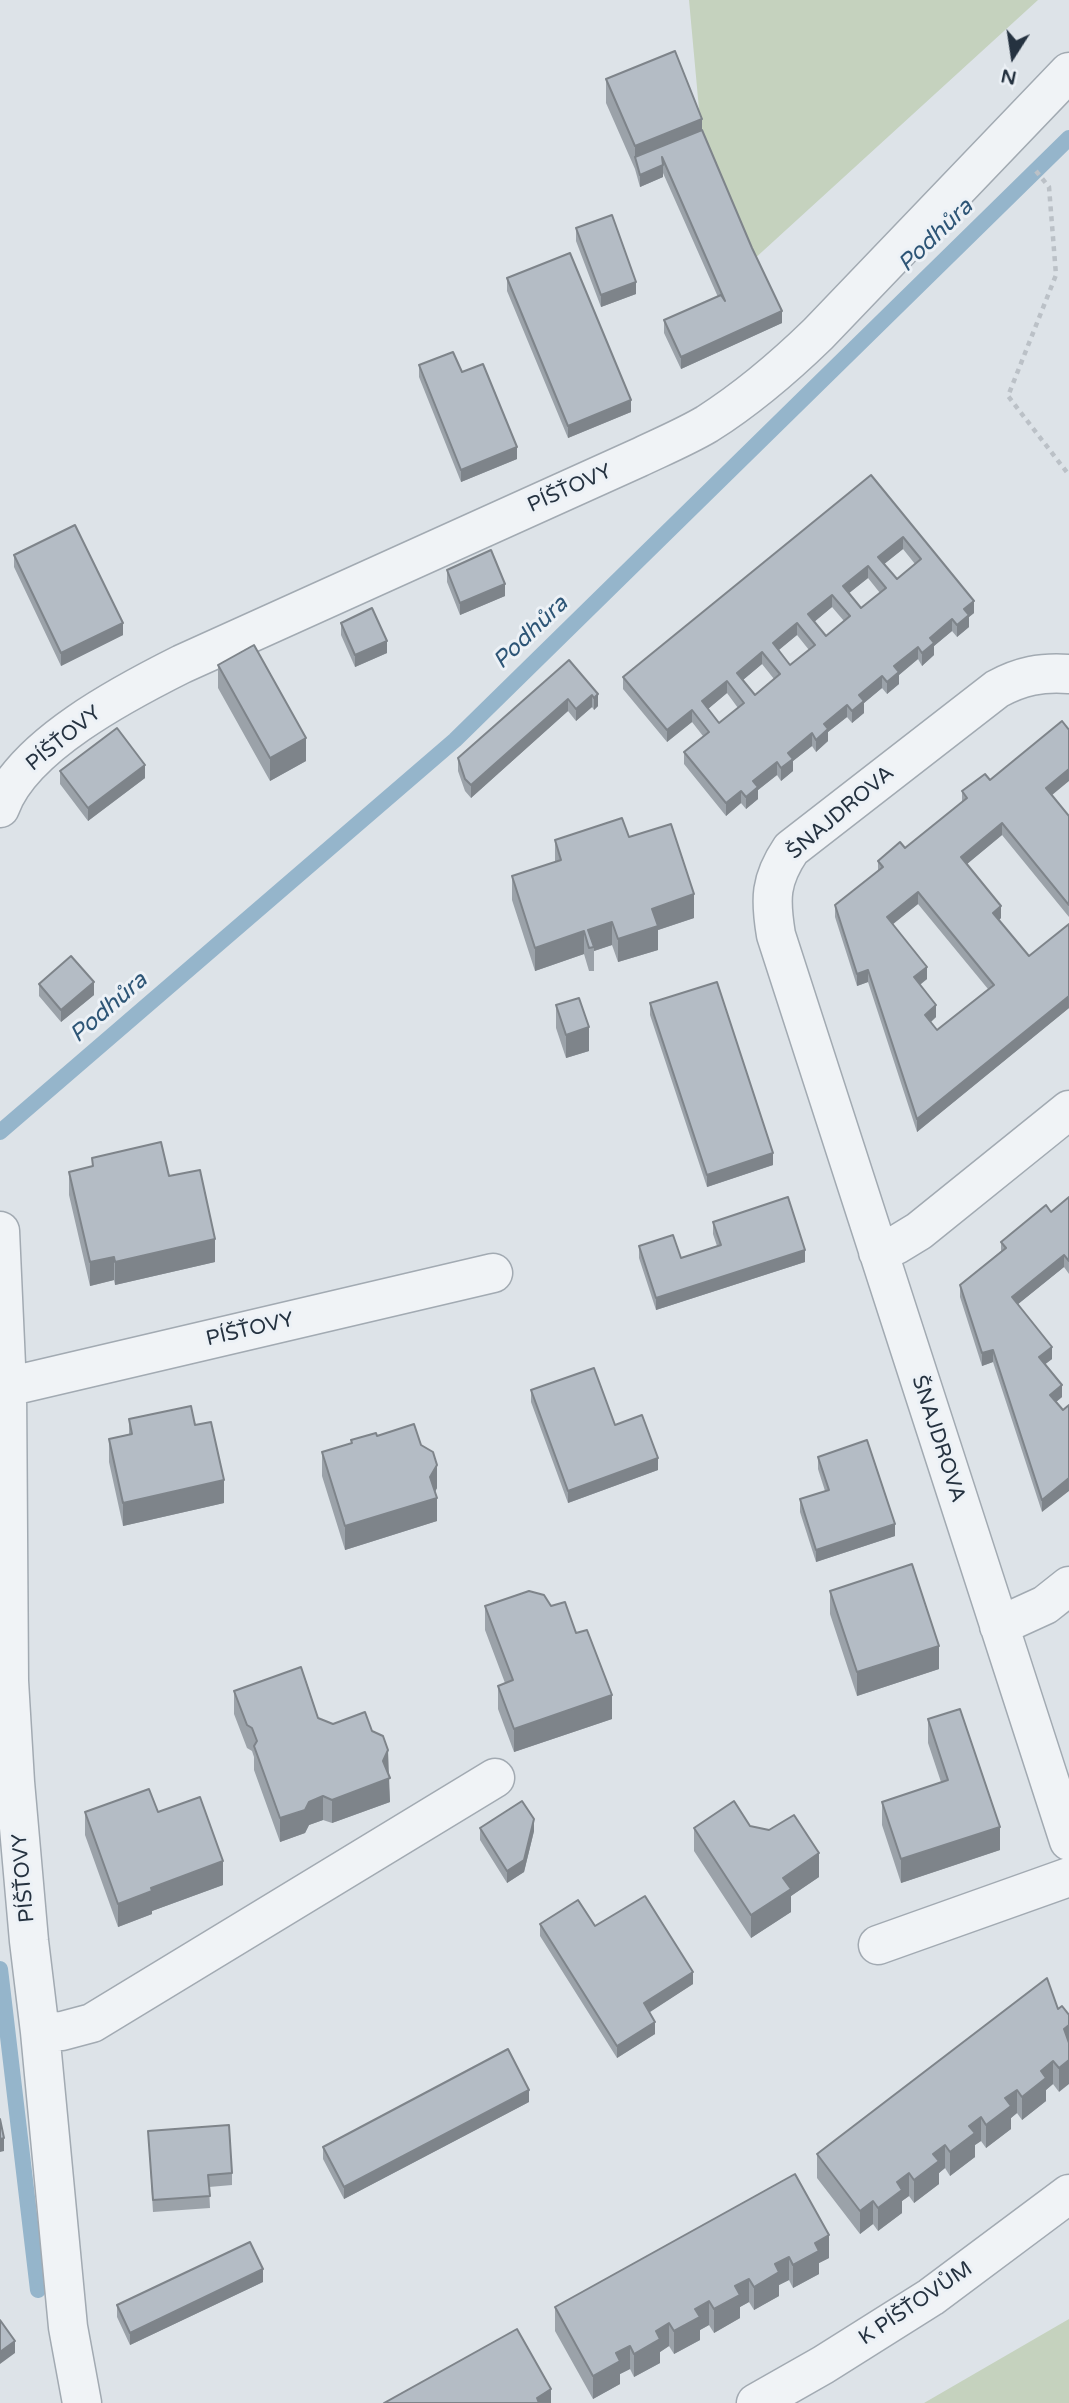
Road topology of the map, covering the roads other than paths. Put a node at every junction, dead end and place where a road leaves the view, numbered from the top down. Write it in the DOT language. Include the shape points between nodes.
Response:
graph roads {
  1 [pos="1069,72"];
  2 [pos="1069,674"];
  3 [pos="1,804"];
  4 [pos="1069,1110"];
  5 [pos="0,1231"];
  6 [pos="878,1252"];
  7 [pos="492,1273"];
  8 [pos="7,1387"];
  9 [pos="1069,1586"];
  10 [pos="999,1626"];
  11 [pos="495,1779"];
  12 [pos="1069,1842"];
  13 [pos="1069,1877"];
  14 [pos="878,1945"];
  15 [pos="40,2032"];
  16 [pos="1069,2194"];
  17 [pos="82,2403"];
  18 [pos="756,2403"];
  1 -- 3 [label="street, PÍŠŤOVY" via="818,334 737,404 638,458 122,694 35,758"];
  2 -- 6 [label="street, ŠNAJDROVA" via="1034,674 997,689 791,849 779,866 772,898 776,935"];
  4 -- 6 [label="street" via="919,1231"];
  5 -- 8 [label="street, PÍŠŤOVY"];
  6 -- 10 [label="street, ŠNAJDROVA"];
  7 -- 8 [label="street, PÍŠŤOVY"];
  8 -- 15 [label="street, PÍŠŤOVY" via="9,1681"];
  9 -- 10 [label="street" via="1045,1605"];
  10 -- 12 [label="street, ŠNAJDROVA"];
  11 -- 15 [label="street" via="92,2023"];
  13 -- 14 [label="street"];
  15 -- 17 [label="street, PÍŠŤOVY" via="68,2328"];
  16 -- 18 [label="street, K PÍŠŤOVŮM" via="931,2297"];
}
